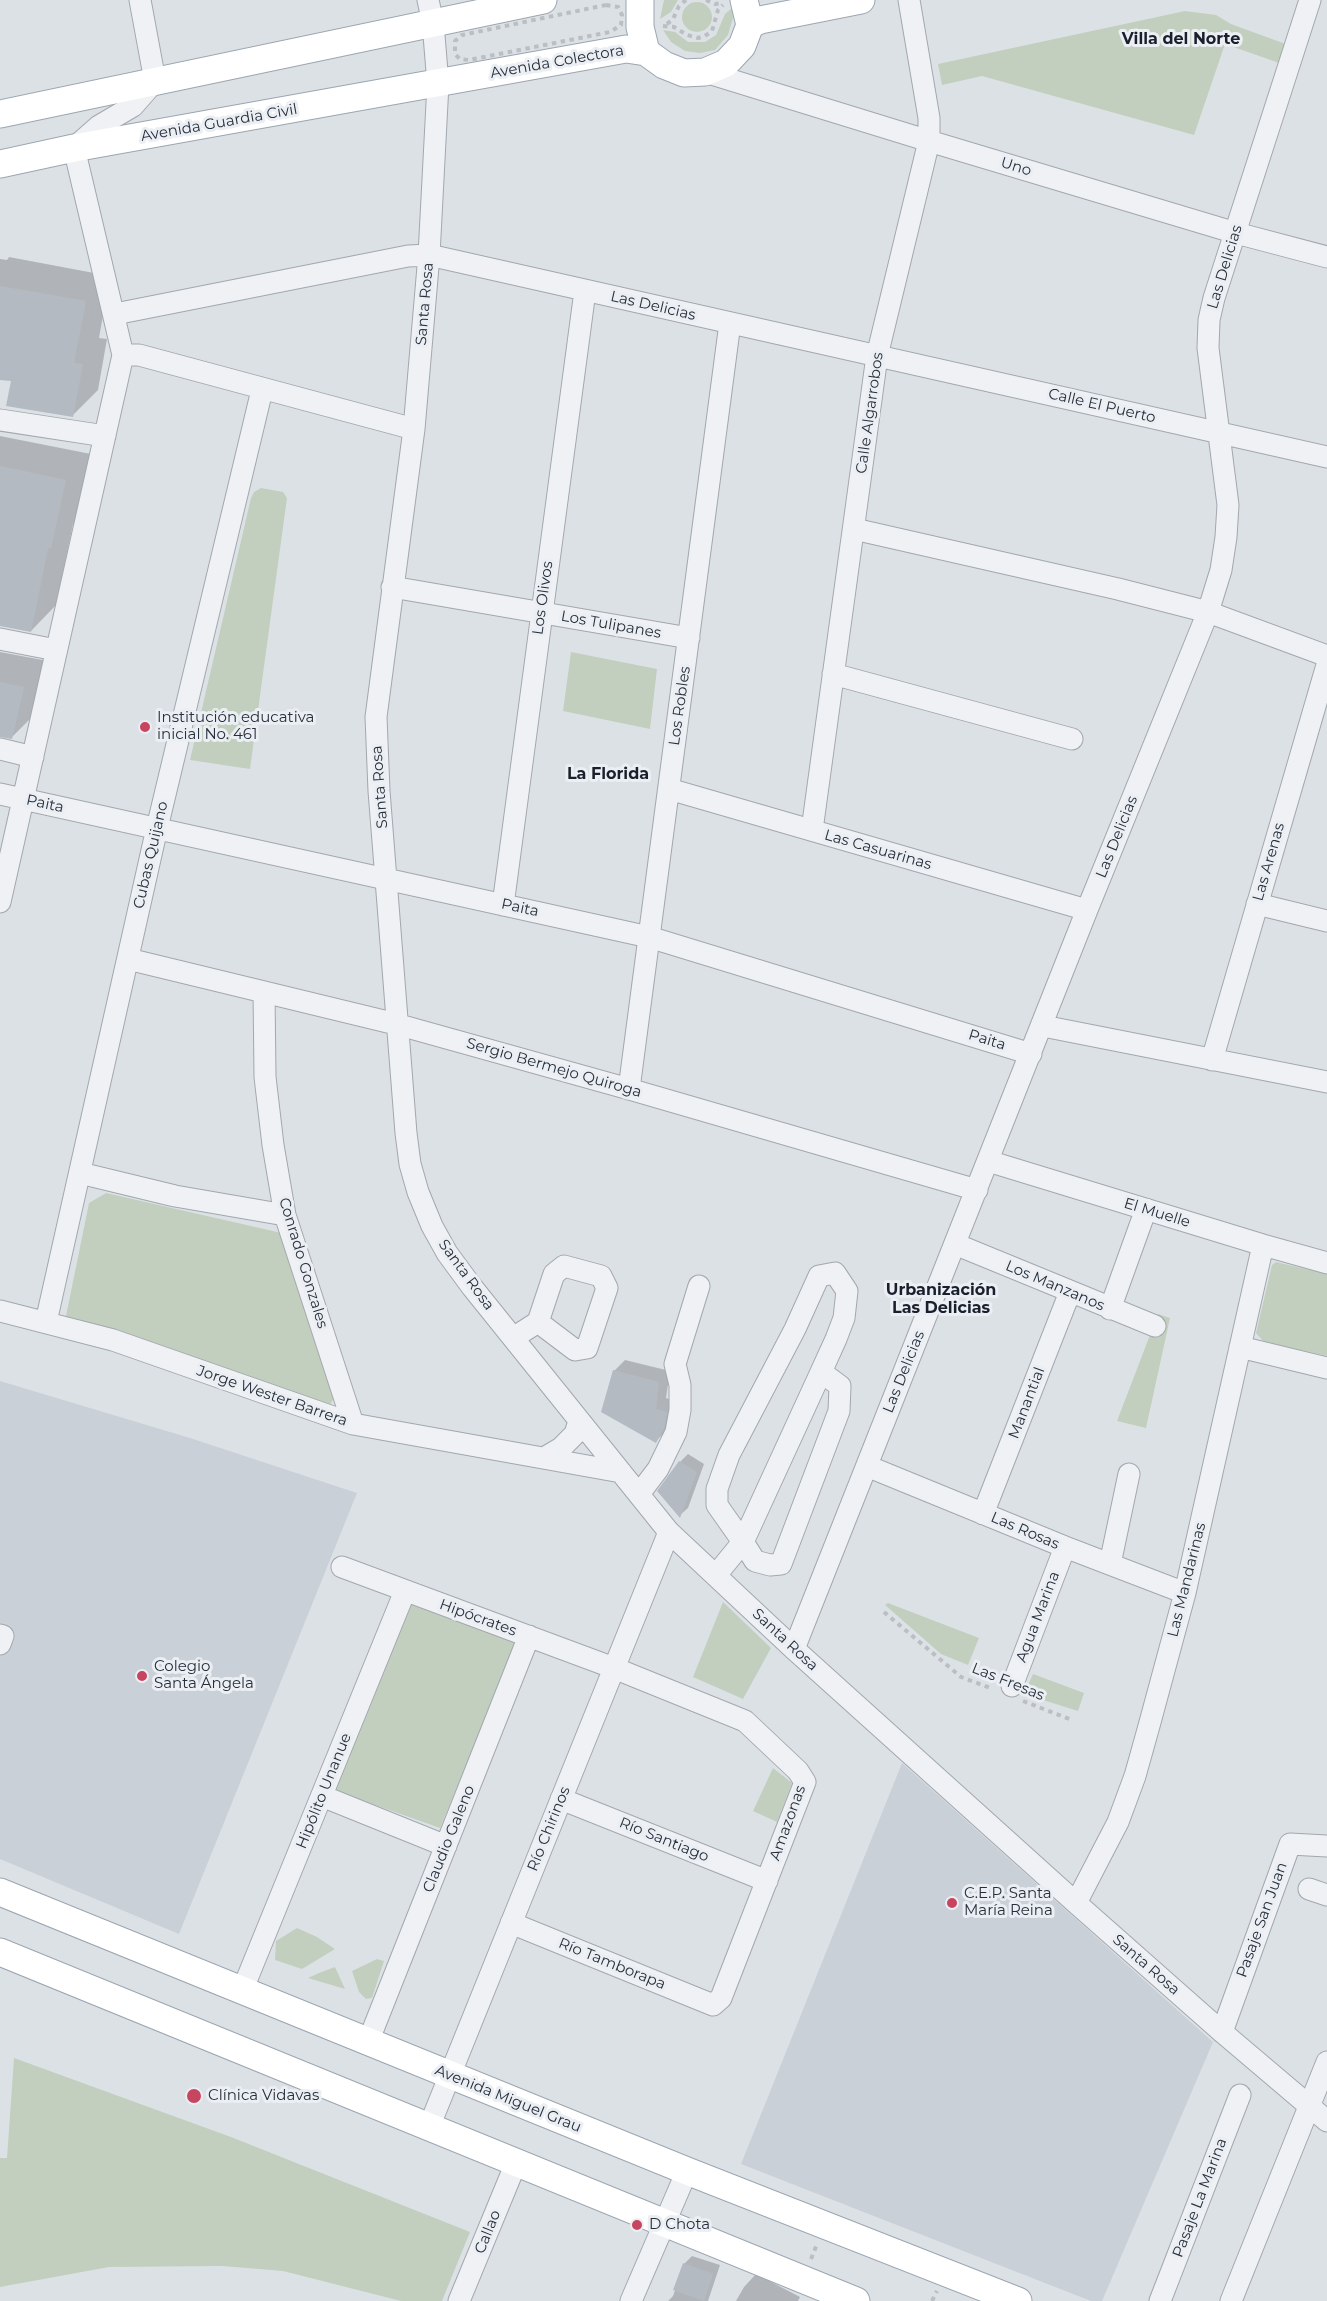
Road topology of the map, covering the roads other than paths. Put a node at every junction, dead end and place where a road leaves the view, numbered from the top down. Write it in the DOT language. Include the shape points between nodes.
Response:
graph roads {
  1 [pos="140,0"];
  2 [pos="543,0"];
  3 [pos="640,0"];
  4 [pos="861,0"];
  5 [pos="909,0"];
  6 [pos="1310,0"];
  7 [pos="430,12"];
  8 [pos="747,13"];
  9 [pos="646,52"];
  10 [pos="705,72"];
  11 [pos="155,81"];
  12 [pos="438,84"];
  13 [pos="0,114"];
  14 [pos="929,141"];
  15 [pos="74,148"];
  16 [pos="0,164"];
  17 [pos="1236,232"];
  18 [pos="429,255"];
  19 [pos="1327,257"];
  20 [pos="585,291"];
  21 [pos="115,314"];
  22 [pos="730,323"];
  23 [pos="123,355"];
  24 [pos="878,356"];
  25 [pos="262,390"];
  26 [pos="0,420"];
  27 [pos="414,429"];
  28 [pos="1220,433"];
  29 [pos="105,436"];
  30 [pos="1327,457"];
  31 [pos="854,529"];
  32 [pos="392,587"];
  33 [pos="1208,612"];
  34 [pos="541,613"];
  35 [pos="689,638"];
  36 [pos="0,639"];
  37 [pos="56,650"];
  38 [pos="1327,656"];
  39 [pos="1327,665"];
  40 [pos="833,674"];
  41 [pos="1072,739"];
  42 [pos="0,749"];
  43 [pos="33,757"];
  44 [pos="669,789"];
  45 [pos="0,794"];
  46 [pos="24,799"];
  47 [pos="157,828"];
  48 [pos="812,830"];
  49 [pos="387,879"];
  50 [pos="0,902"];
  51 [pos="1257,904"];
  52 [pos="503,905"];
  53 [pos="1087,910"];
  54 [pos="1327,921"];
  55 [pos="650,937"];
  56 [pos="128,958"];
  57 [pos="264,992"];
  58 [pos="396,1024"];
  59 [pos="1043,1026"];
  60 [pos="1031,1054"];
  61 [pos="1212,1060"];
  62 [pos="1327,1082"];
  63 [pos="629,1089"];
  64 [pos="988,1161"];
  65 [pos="80,1173"];
  66 [pos="976,1190"];
  67 [pos="1146,1209"];
  68 [pos="285,1215"];
  69 [pos="955,1244"];
  70 [pos="1263,1245"];
  71 [pos="1327,1263"];
  72 [pos="699,1286"];
  73 [pos="1070,1292"];
  74 [pos="1110,1309"];
  75 [pos="0,1311"];
  76 [pos="46,1322"];
  77 [pos="538,1322"];
  78 [pos="1155,1326"];
  79 [pos="513,1338"];
  80 [pos="1240,1347"];
  81 [pos="1327,1368"];
  82 [pos="821,1372"];
  83 [pos="579,1421"];
  84 [pos="353,1424"];
  85 [pos="544,1458"];
  86 [pos="867,1466"];
  87 [pos="621,1472"];
  88 [pos="1130,1474"];
  89 [pos="639,1494"];
  90 [pos="983,1514"];
  91 [pos="669,1532"];
  92 [pos="743,1542"];
  93 [pos="1065,1547"];
  94 [pos="1110,1564"];
  95 [pos="342,1567"];
  96 [pos="716,1575"];
  97 [pos="405,1591"];
  98 [pos="1185,1593"];
  99 [pos="0,1635"];
  100 [pos="529,1636"];
  101 [pos="0,1644"];
  102 [pos="794,1649"];
  103 [pos="614,1668"];
  104 [pos="1010,1692"];
  105 [pos="322,1796"];
  106 [pos="561,1799"];
  107 [pos="446,1846"];
  108 [pos="1327,1846"];
  109 [pos="767,1881"];
  110 [pos="0,1892"];
  111 [pos="1076,1903"];
  112 [pos="511,1923"];
  113 [pos="0,1952"];
  114 [pos="242,1991"];
  115 [pos="713,2004"];
  116 [pos="1221,2032"];
  117 [pos="368,2042"];
  118 [pos="1327,2062"];
  119 [pos="449,2075"];
  120 [pos="1240,2096"];
  121 [pos="1310,2107"];
  122 [pos="1327,2121"];
  123 [pos="429,2127"];
  124 [pos="516,2163"];
  125 [pos="687,2171"];
  126 [pos="664,2223"];
  127 [pos="459,2301"];
  128 [pos="631,2301"];
  129 [pos="856,2301"];
  130 [pos="1017,2301"];
  131 [pos="1160,2301"];
  132 [pos="1231,2301"];
  1 -- 11 [label="street"];
  2 -- 7 [label="main road"];
  3 -- 9 [label="main road" via="640,27"];
  4 -- 8 [label="main road" via="760,20"];
  5 -- 14 [label="street, Calle Algarrobos" via="929,118"];
  6 -- 17 [label="street, Las Delicias"];
  7 -- 11 [label="main road"];
  7 -- 12 [label="street, Santa Rosa"];
  8 -- 10 [label="main road" via="742,46 726,63"];
  9 -- 10 [label="main road, Avenida Colectora" via="664,65 684,72"];
  9 -- 12 [label="main road, Avenida Colectora" via="626,49"];
  10 -- 14 [label="street, Uno"];
  11 -- 13 [label="main road"];
  11 -- 15 [label="street" via="133,106 99,126"];
  12 -- 15 [label="main road, Avenida Guardia Civil"];
  12 -- 18 [label="street, Santa Rosa"];
  14 -- 17 [label="street, Uno"];
  14 -- 24 [label="street, Calle Algarrobos"];
  15 -- 16 [label="main road, Avenida Guardia Civil"];
  15 -- 21 [label="street"];
  17 -- 19 [label="street, Uno"];
  17 -- 28 [label="street, Las Delicias" via="1209,320 1208,348"];
  18 -- 20 [label="street, Las Delicias"];
  18 -- 21 [label="street, Las Delicias"];
  18 -- 27 [label="street, Santa Rosa"];
  20 -- 22 [label="street, Las Delicias"];
  20 -- 34 [label="street, Los Olivos"];
  21 -- 23 [label="street"];
  22 -- 24 [label="street, Las Delicias"];
  22 -- 35 [label="street, Los Robles"];
  23 -- 25 [label="street"];
  23 -- 29 [label="street"];
  24 -- 28 [label="street, Calle El Puerto"];
  24 -- 31 [label="street, Calle Algarrobos"];
  25 -- 27 [label="street"];
  25 -- 47 [label="street, Cubas Quijano"];
  26 -- 29 [label="street"];
  27 -- 32 [label="street, Santa Rosa"];
  28 -- 30 [label="street, Calle El Puerto"];
  28 -- 33 [label="street, Las Delicias" via="1228,505 1226,537"];
  29 -- 37 [label="street"];
  31 -- 33 [label="street"];
  31 -- 40 [label="street, Calle Algarrobos"];
  32 -- 34 [label="street, Los Tulipanes"];
  32 -- 49 [label="street, Santa Rosa" via="376,717"];
  33 -- 38 [label="street"];
  33 -- 53 [label="street, Las Delicias"];
  34 -- 35 [label="street, Los Tulipanes"];
  34 -- 52 [label="street, Los Olivos"];
  35 -- 44 [label="street, Los Robles"];
  36 -- 37 [label="street"];
  37 -- 43 [label="street"];
  39 -- 51 [label="street, Las Arenas"];
  40 -- 41 [label="street"];
  40 -- 48 [label="street, Calle Algarrobos"];
  42 -- 43 [label="street"];
  43 -- 46 [label="street"];
  44 -- 48 [label="street, Las Casuarinas"];
  44 -- 55 [label="street, Los Robles"];
  45 -- 46 [label="street, Paita"];
  46 -- 47 [label="street, Paita"];
  46 -- 50 [label="street"];
  47 -- 49 [label="street, Paita"];
  47 -- 56 [label="street, Cubas Quijano"];
  48 -- 53 [label="street, Las Casuarinas"];
  49 -- 52 [label="street, Paita"];
  49 -- 58 [label="street, Santa Rosa"];
  51 -- 54 [label="street"];
  51 -- 61 [label="street, Las Arenas"];
  52 -- 55 [label="street, Paita"];
  53 -- 59 [label="street, Las Delicias"];
  55 -- 60 [label="street, Paita"];
  55 -- 63 [label="street, Los Robles"];
  56 -- 57 [label="street, Sergio Bermejo Quiroga"];
  56 -- 65 [label="street, Cubas Quijano"];
  57 -- 58 [label="street, Sergio Bermejo Quiroga"];
  57 -- 68 [label="street, Conrado Gonzales" via="265,1077"];
  58 -- 63 [label="street, Sergio Bermejo Quiroga"];
  58 -- 79 [label="street, Santa Rosa" via="410,1164 418,1192 447,1252"];
  59 -- 60 [label="street, Las Delicias"];
  59 -- 61 [label="street"];
  60 -- 64 [label="street, Las Delicias"];
  61 -- 62 [label="street"];
  63 -- 66 [label="street, Sergio Bermejo Quiroga"];
  64 -- 66 [label="street, Las Delicias"];
  64 -- 67 [label="street, El Muelle"];
  65 -- 68 [label="street" via="176,1196"];
  65 -- 76 [label="street, Cubas Quijano"];
  66 -- 69 [label="street, Las Delicias"];
  67 -- 70 [label="street, El Muelle"];
  67 -- 74 [label="street"];
  68 -- 84 [label="street, Conrado Gonzales"];
  69 -- 73 [label="street, Los Manzanos"];
  69 -- 86 [label="street, Las Delicias"];
  70 -- 71 [label="street, El Muelle"];
  70 -- 80 [label="street, Las Mandarinas"];
  72 -- 89 [label="street" via="675,1364 680,1385 676,1432 658,1469"];
  73 -- 74 [label="street, Los Manzanos"];
  73 -- 90 [label="street, Manantial"];
  74 -- 78 [label="street, Los Manzanos"];
  75 -- 76 [label="street, Jorge Wester Barrera"];
  76 -- 84 [label="street, Jorge Wester Barrera" via="113,1340"];
  77 -- 79 [label="street"];
  79 -- 83 [label="street, Santa Rosa"];
  80 -- 81 [label="street"];
  80 -- 98 [label="street, Las Mandarinas"];
  82 -- 92 [label="street"];
  82 -- 92 [label="street" via="840,1386 839,1411 782,1564 755,1561"];
  82 -- 92 [label="street" via="844,1318 847,1291 835,1273 819,1276 729,1455 717,1489 717,1505"];
  83 -- 85 [label="street" via="575,1434"];
  83 -- 87 [label="street, Santa Rosa"];
  84 -- 85 [label="street, Jorge Wester Barrera"];
  85 -- 87 [label="street, Jorge Wester Barrera"];
  86 -- 90 [label="street, Las Rosas"];
  86 -- 102 [label="street, Las Delicias"];
  87 -- 89 [label="street, Santa Rosa"];
  88 -- 94 [label="street"];
  89 -- 91 [label="street, Santa Rosa"];
  90 -- 93 [label="street, Las Rosas"];
  91 -- 96 [label="street, Santa Rosa"];
  91 -- 103 [label="street, Río Chirinos"];
  92 -- 96 [label="street"];
  93 -- 94 [label="street, Las Rosas"];
  93 -- 104 [label="street, Agua Marina"];
  94 -- 98 [label="street, Las Rosas"];
  95 -- 97 [label="street, Hipócrates"];
  96 -- 102 [label="street, Santa Rosa"];
  97 -- 100 [label="street, Hipócrates"];
  97 -- 105 [label="street, Hipólito Unanue"];
  98 -- 111 [label="street, Las Mandarinas" via="1135,1776 1118,1822"];
  99 -- 101 [label="street"];
  100 -- 103 [label="street, Hipócrates"];
  100 -- 107 [label="street, Claudio Galeno"];
  102 -- 111 [label="street, Santa Rosa"];
  103 -- 106 [label="street, Río Chirinos"];
  103 -- 109 [label="street, Amazonas" via="745,1721 798,1771 805,1782"];
  105 -- 107 [label="street"];
  105 -- 114 [label="street, Hipólito Unanue"];
  106 -- 109 [label="street, Río Santiago"];
  106 -- 112 [label="street, Río Chirinos"];
  107 -- 117 [label="street, Claudio Galeno"];
  108 -- 116 [label="street, Pasaje San Juan" via="1290,1844"];
  109 -- 115 [label="street, Amazonas" via="721,1998"];
  110 -- 114 [label="main road, Avenida Miguel Grau"];
  111 -- 116 [label="street, Santa Rosa"];
  112 -- 115 [label="street, Río Tamborapa"];
  112 -- 119 [label="street, Río Chirinos"];
  113 -- 123 [label="main road"];
  114 -- 117 [label="main road, Avenida Miguel Grau"];
  116 -- 121 [label="street, Santa Rosa"];
  117 -- 119 [label="main road, Avenida Miguel Grau"];
  118 -- 121 [label="street"];
  119 -- 123 [label="street, Río Chirinos"];
  119 -- 125 [label="main road, Avenida Miguel Grau"];
  120 -- 131 [label="street, Pasaje La Marina"];
  121 -- 122 [label="street, Santa Rosa"];
  121 -- 132 [label="street"];
  123 -- 124 [label="main road"];
  124 -- 126 [label="main road"];
  124 -- 127 [label="street, Callao"];
  125 -- 126 [label="street"];
  125 -- 130 [label="main road, Avenida Miguel Grau"];
  126 -- 128 [label="street"];
  126 -- 129 [label="main road"];
}
